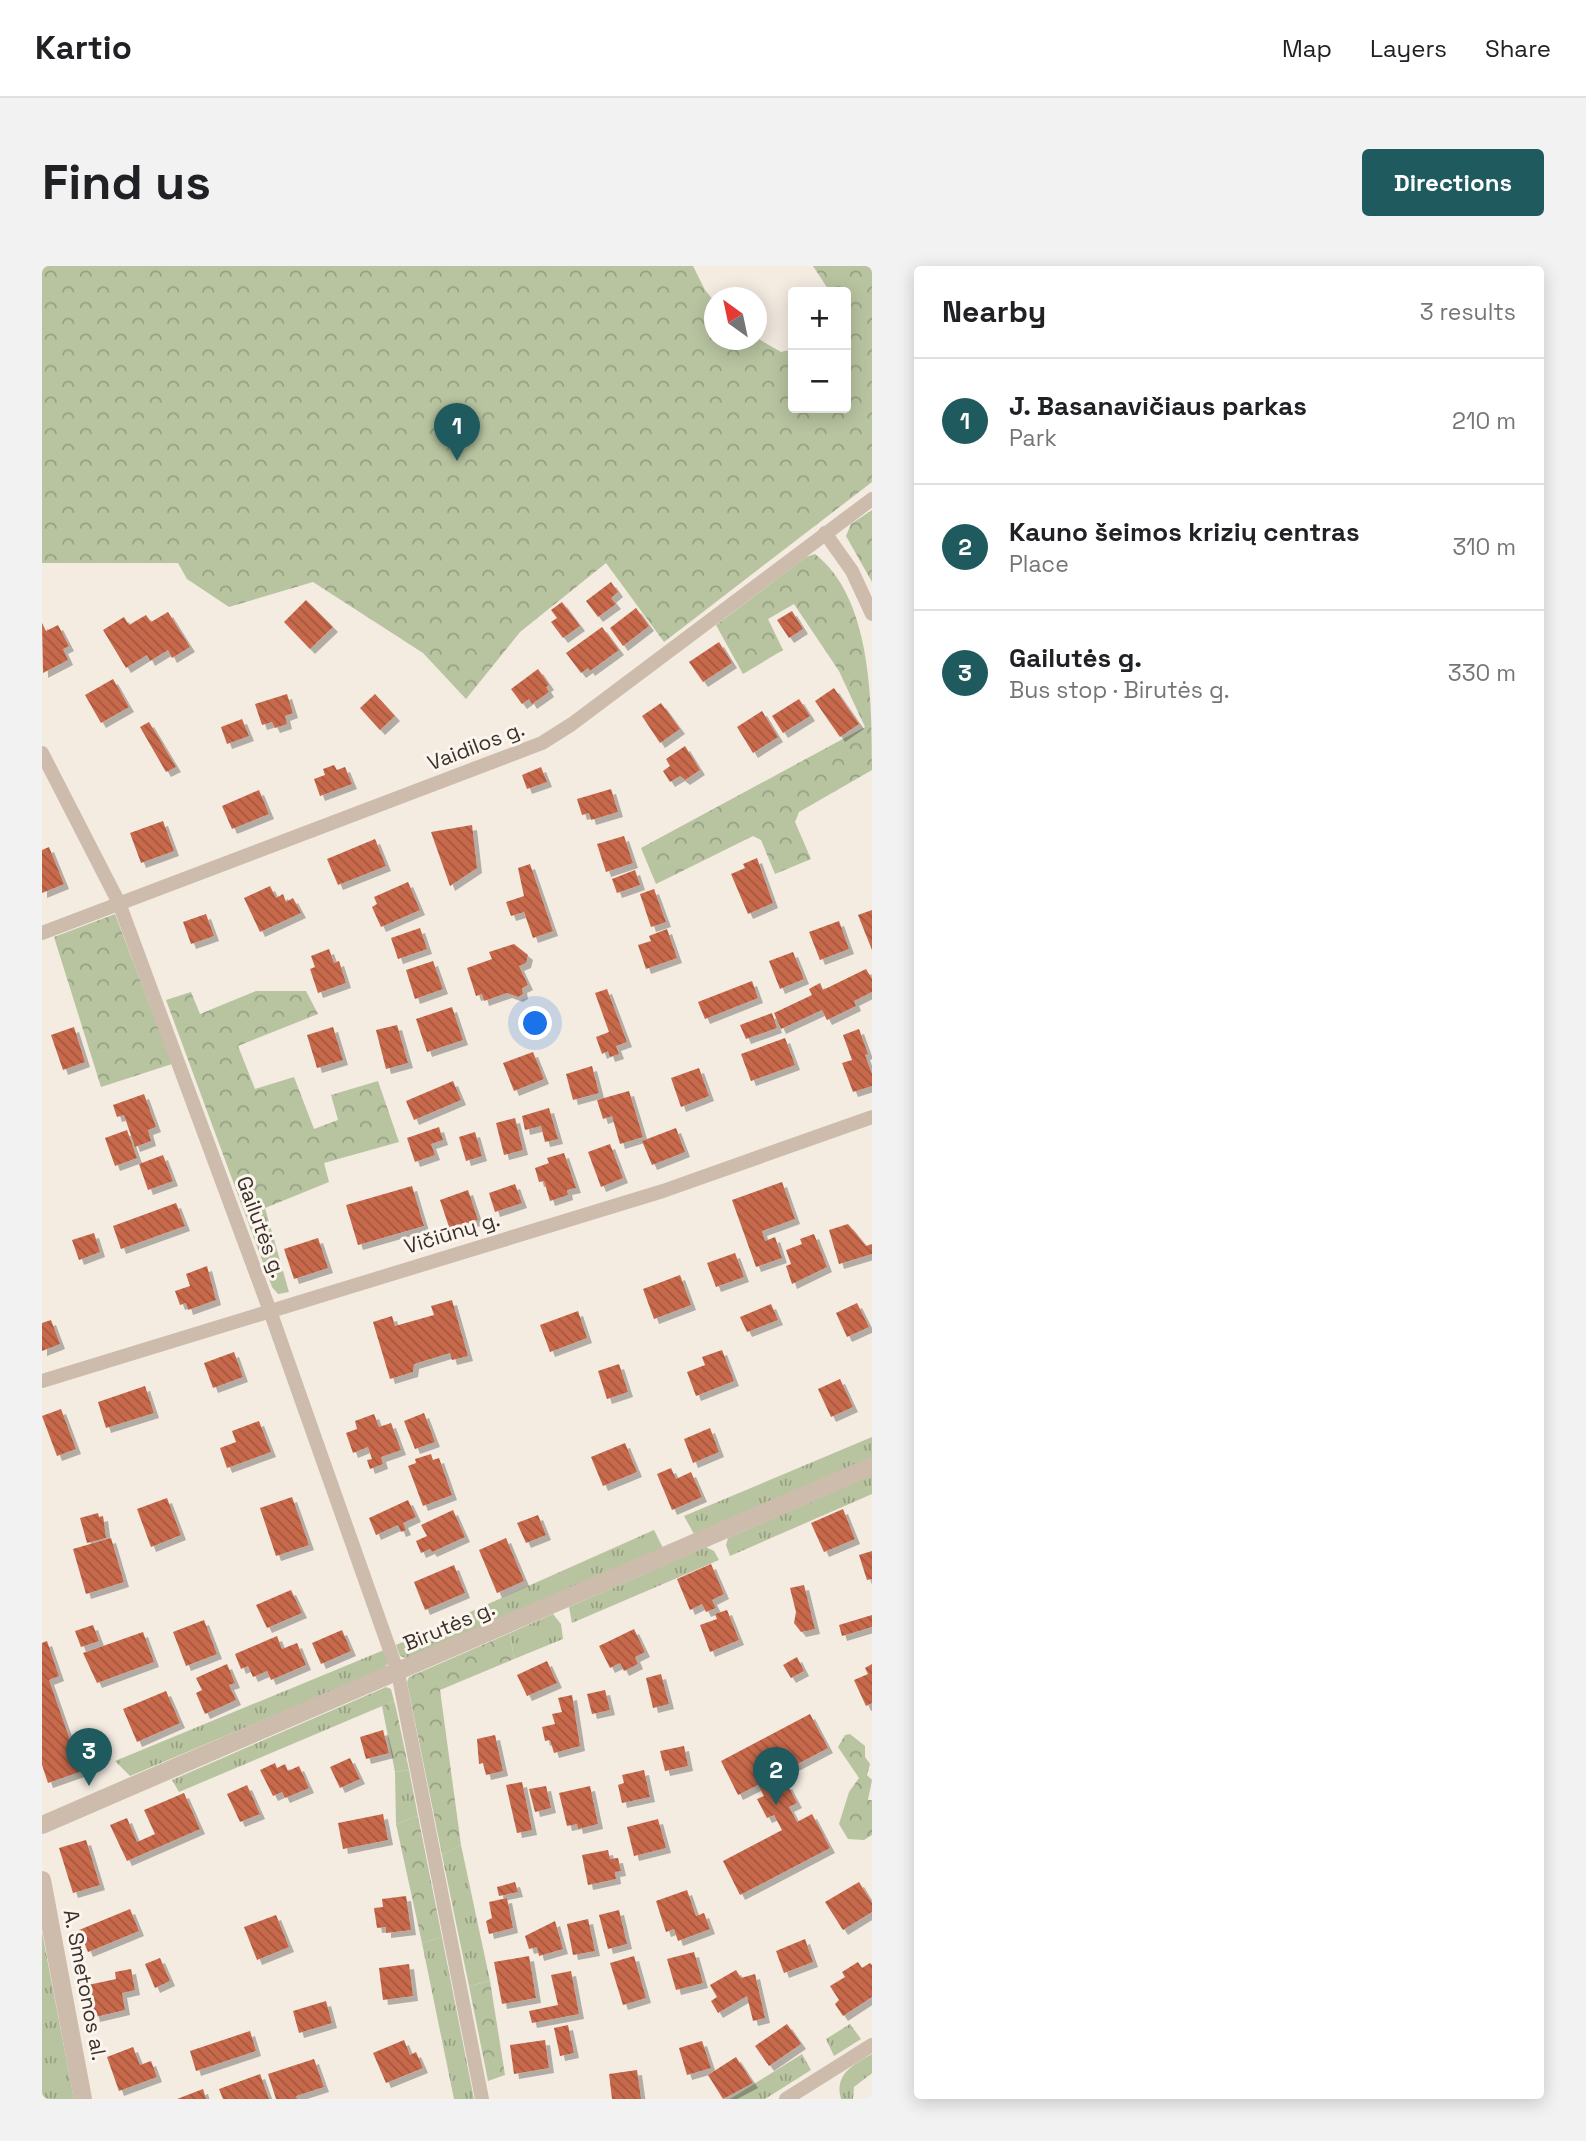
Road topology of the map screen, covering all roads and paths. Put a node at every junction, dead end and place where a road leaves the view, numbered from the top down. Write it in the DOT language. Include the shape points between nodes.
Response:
graph roads {
  1 [pos="872,499"];
  2 [pos="825,533"];
  3 [pos="872,614"];
  4 [pos="42,753"];
  5 [pos="119,903"];
  6 [pos="42,933"];
  7 [pos="872,1118"];
  8 [pos="270,1311"];
  9 [pos="42,1381"];
  10 [pos="872,1466"];
  11 [pos="398,1673"];
  12 [pos="42,1825"];
  13 [pos="42,1880"];
  14 [pos="872,2045"];
  15 [pos="83,2099"];
  16 [pos="482,2099"];
  17 [pos="786,2099"];
  1 -- 2 [label="street, Vaidilos g."];
  2 -- 3 [label="street" via="852,571"];
  2 -- 5 [label="street, Vaidilos g." via="541,743"];
  4 -- 5 [label="street, Gailutės g."];
  5 -- 6 [label="street, Vaidilos g."];
  5 -- 8 [label="street, Gailutės g."];
  7 -- 8 [label="street, Vičiūnų g." via="663,1191"];
  8 -- 9 [label="street, Vičiūnų g."];
  8 -- 11 [label="street, Gailutės g."];
  10 -- 11 [label="street, Birutės g."];
  11 -- 12 [label="street, Birutės g."];
  11 -- 16 [label="street, Gailutės g."];
  13 -- 15 [label="street, A. Smetonos al."];
  14 -- 17 [label="street"];
}
